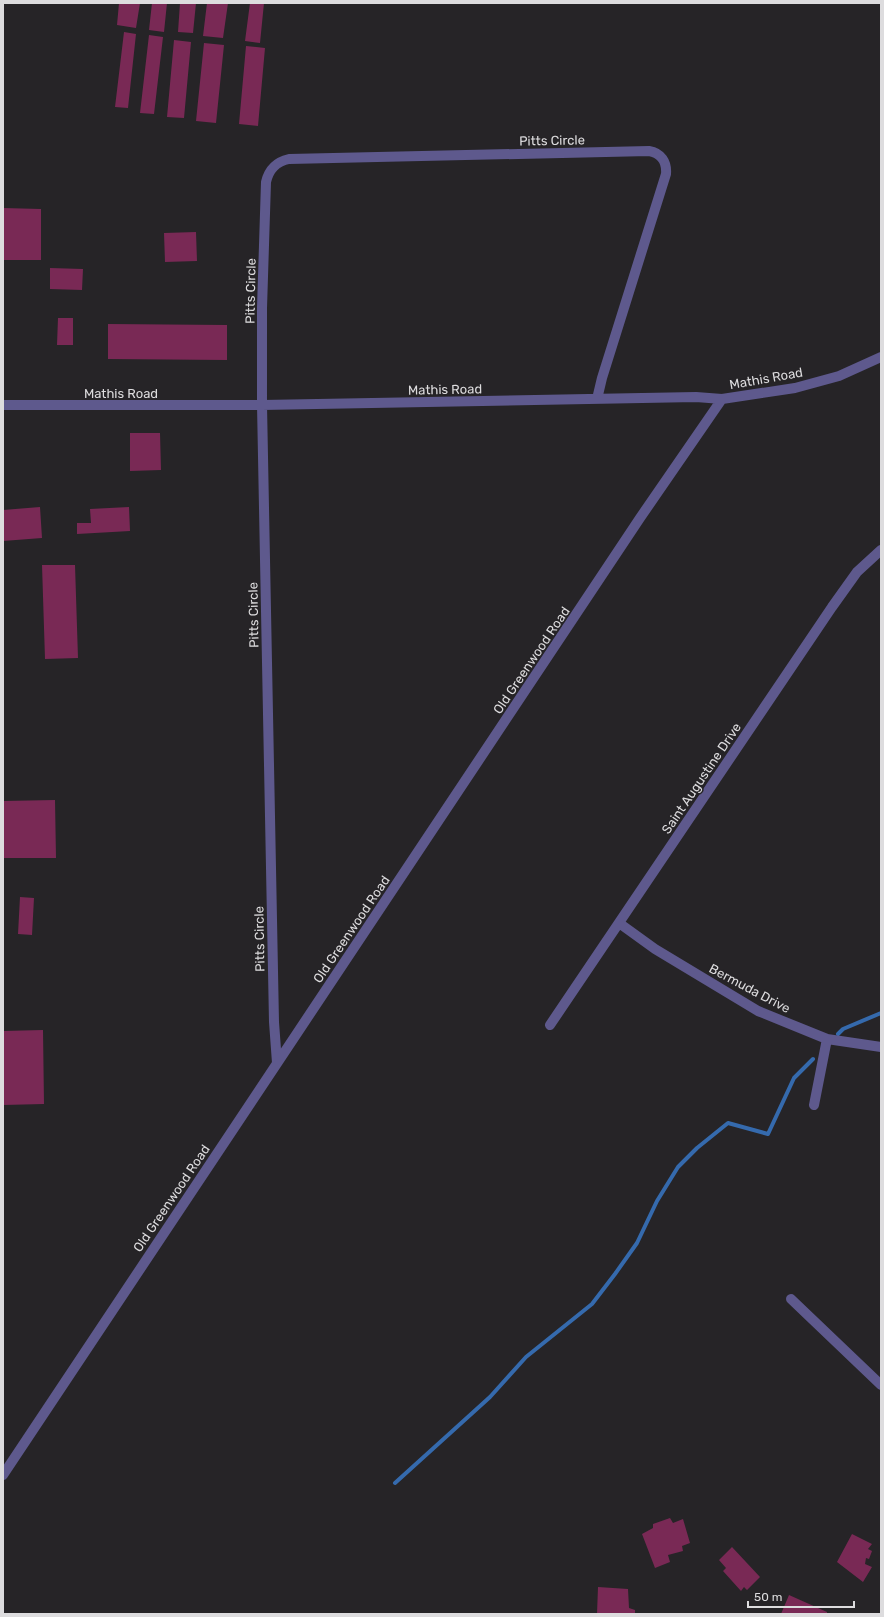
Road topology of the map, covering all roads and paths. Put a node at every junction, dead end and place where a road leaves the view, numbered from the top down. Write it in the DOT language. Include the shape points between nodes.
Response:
graph roads {
  1 [pos="881,356"];
  2 [pos="722,399"];
  3 [pos="597,400"];
  4 [pos="3,405"];
  5 [pos="262,406"];
  6 [pos="881,550"];
  7 [pos="620,923"];
  8 [pos="550,1026"];
  9 [pos="827,1039"];
  10 [pos="881,1047"];
  11 [pos="277,1063"];
  12 [pos="814,1105"];
  13 [pos="791,1299"];
  14 [pos="881,1385"];
  15 [pos="3,1475"];
  1 -- 2 [label="street, Mathis Road" via="839,376 795,388"];
  2 -- 3 [label="street, Mathis Road" via="696,397"];
  2 -- 11 [label="street, Old Greenwood Road"];
  3 -- 5 [label="street, Mathis Road"];
  3 -- 5 [label="street, Pitts Circle" via="666,174 663,158 653,152 289,160 277,163 267,175 266,182"];
  4 -- 5 [label="street, Mathis Road"];
  5 -- 11 [label="street, Pitts Circle"];
  6 -- 7 [label="street, Saint Augustine Drive" via="857,572 832,607"];
  7 -- 8 [label="street, Saint Augustine Drive"];
  7 -- 9 [label="street, Bermuda Drive" via="655,949 758,1010"];
  9 -- 10 [label="street, Bermuda Drive"];
  9 -- 12 [label="street"];
  11 -- 15 [label="street, Old Greenwood Road"];
  13 -- 14 [label="street"];
}
